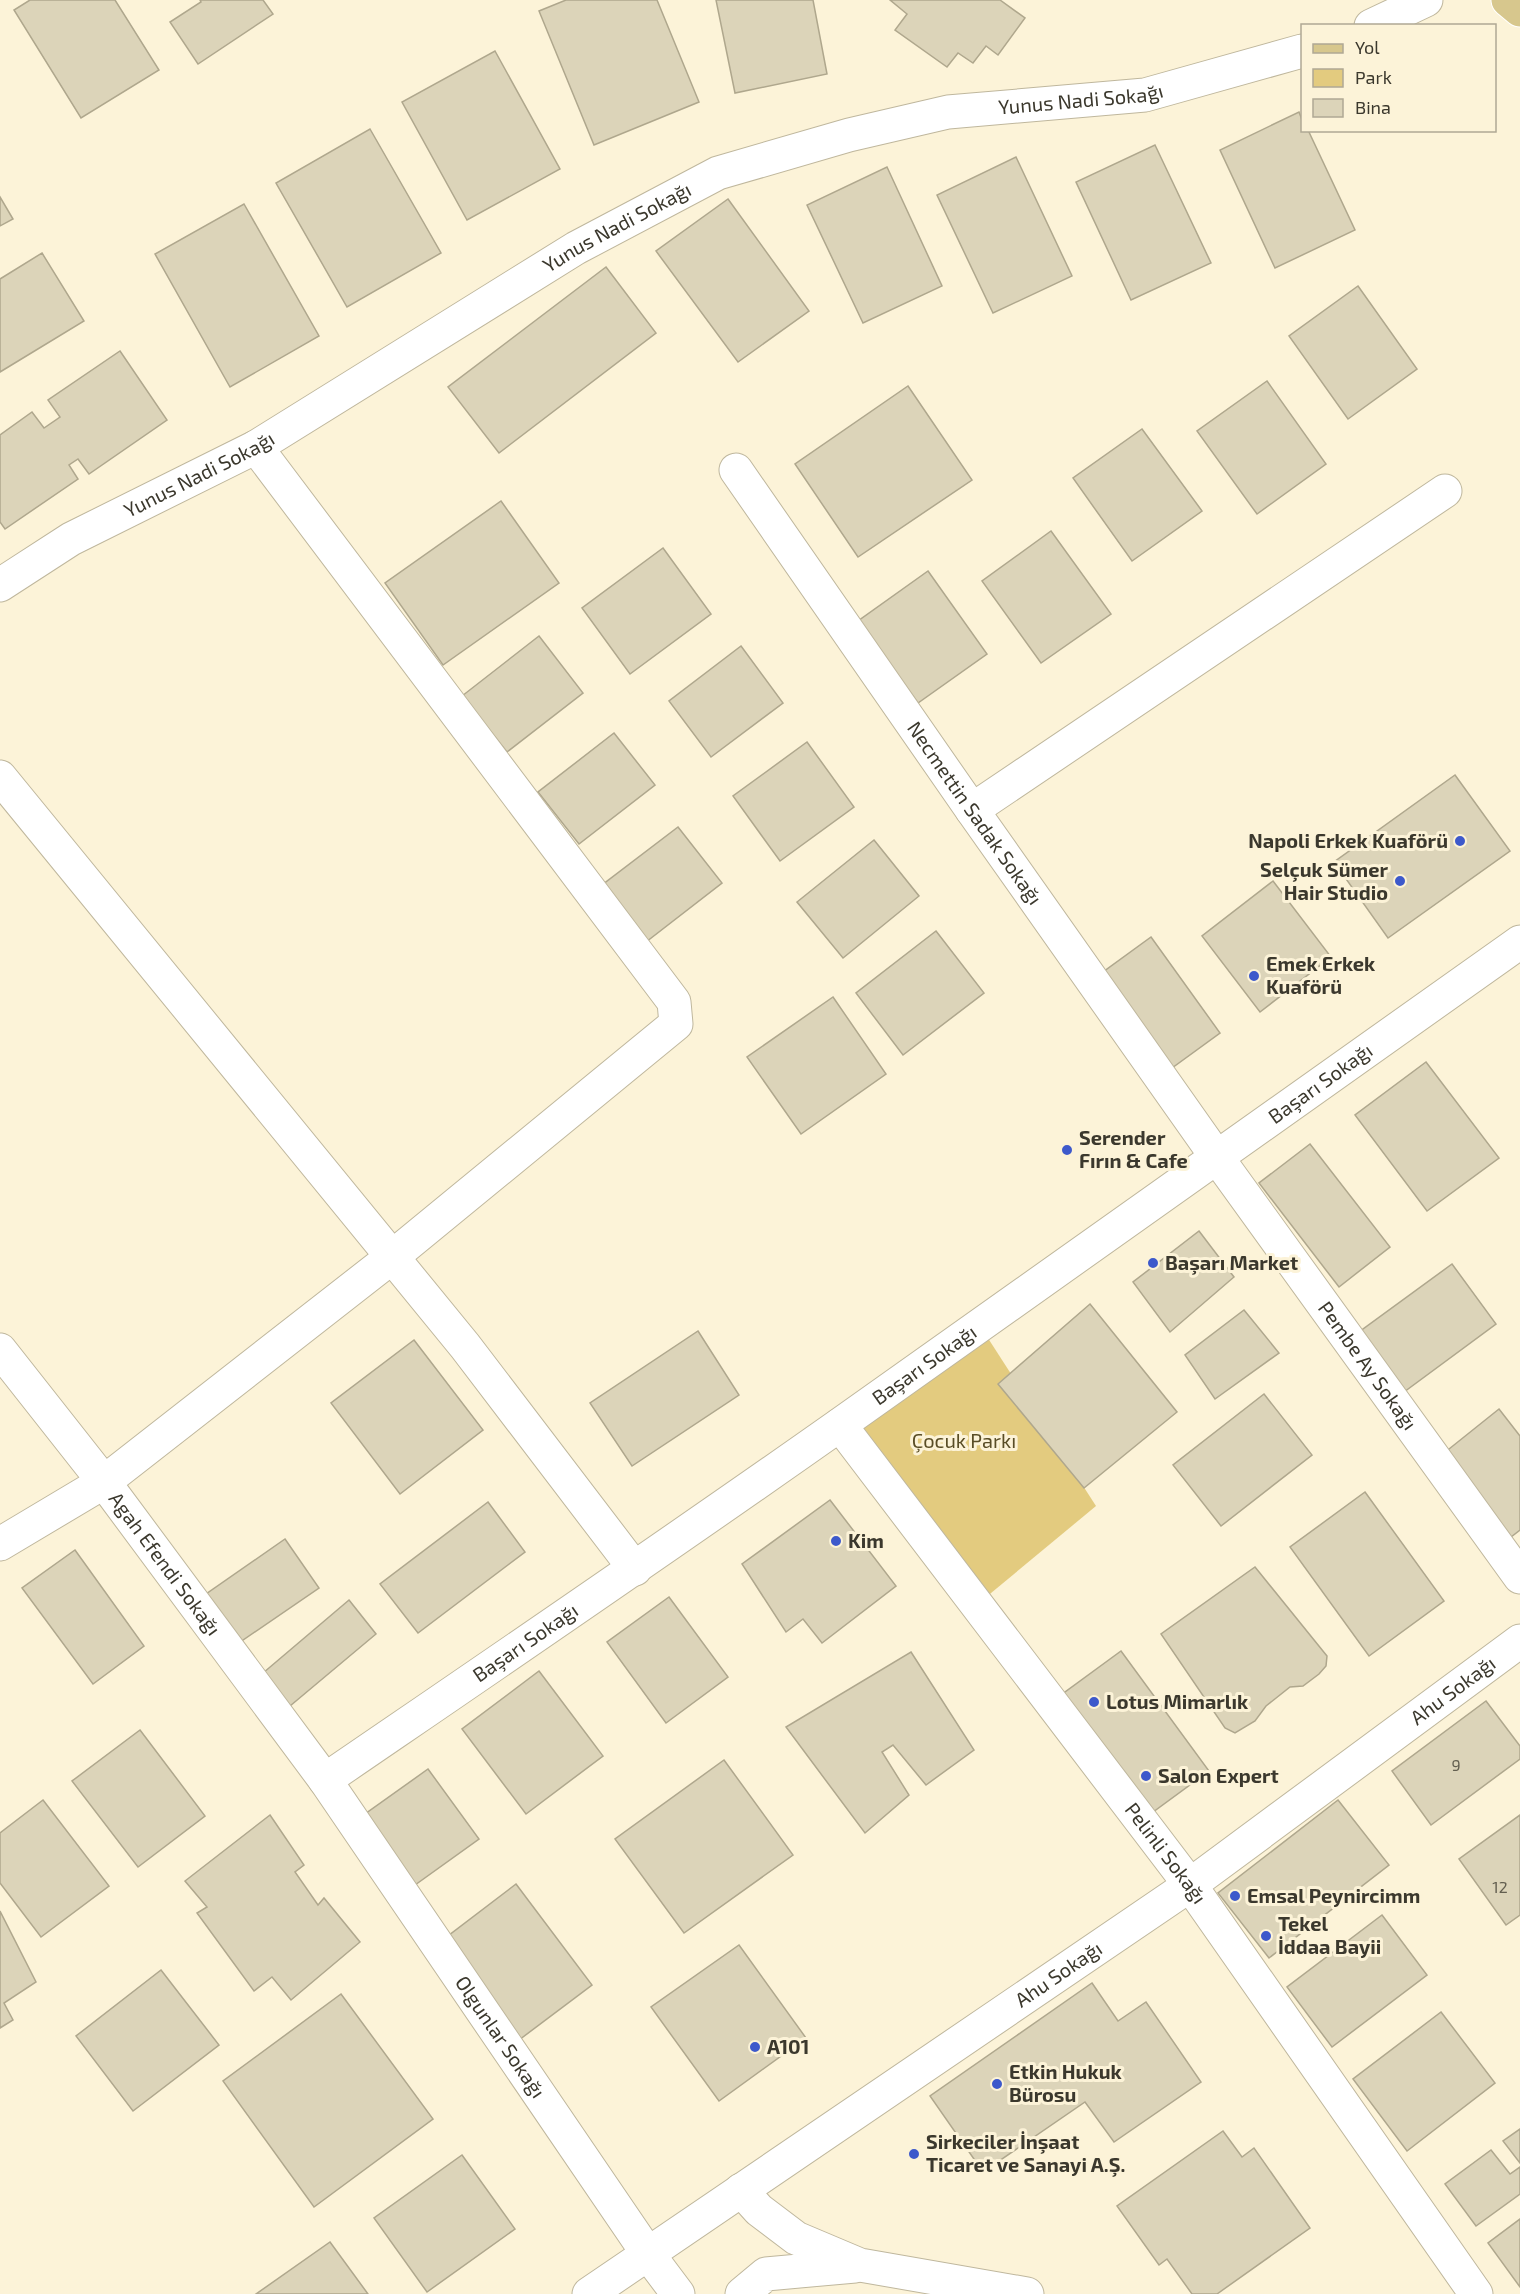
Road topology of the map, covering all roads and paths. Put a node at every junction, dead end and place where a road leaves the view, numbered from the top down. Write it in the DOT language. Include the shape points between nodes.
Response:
graph roads {
  1 [pos="1426,0"];
  2 [pos="1508,0"];
  3 [pos="1520,10"];
  4 [pos="1375,14"];
  5 [pos="1301,51"];
  6 [pos="256,447"];
  7 [pos="736,470"];
  8 [pos="1445,491"];
  9 [pos="0,585"];
  10 [pos="0,777"];
  11 [pos="972,810"];
  12 [pos="1520,942"];
  13 [pos="1216,1156"];
  14 [pos="392,1257"];
  15 [pos="0,1350"];
  16 [pos="840,1425"];
  17 [pos="104,1482"];
  18 [pos="0,1544"];
  19 [pos="635,1569"];
  20 [pos="1520,1577"];
  21 [pos="1520,1641"];
  22 [pos="325,1780"];
  23 [pos="1190,1885"];
  24 [pos="741,2190"];
  25 [pos="648,2254"];
  26 [pos="860,2265"];
  27 [pos="590,2294"];
  28 [pos="678,2294"];
  29 [pos="742,2294"];
  30 [pos="1027,2294"];
  31 [pos="1476,2294"];
  1 -- 4 [label="street"];
  2 -- 3 [label="main road"];
  5 -- 6 [label="street, Yunus Nadi Sokağı" via="1145,95 948,112 718,172 576,248"];
  6 -- 9 [label="street, Yunus Nadi Sokağı" via="71,539"];
  6 -- 14 [label="street" via="674,1002 676,1024"];
  7 -- 11 [label="street, Necmettin Sadak Sokağı"];
  8 -- 11 [label="street"];
  10 -- 14 [label="street"];
  11 -- 13 [label="street, Necmettin Sadak Sokağı"];
  12 -- 13 [label="street, Başarı Sokağı"];
  13 -- 16 [label="street, Başarı Sokağı"];
  13 -- 20 [label="street, Pembe Ay Sokağı"];
  14 -- 17 [label="street"];
  14 -- 19 [label="street"];
  15 -- 17 [label="street, Agah Efendi Sokağı"];
  16 -- 19 [label="street, Başarı Sokağı"];
  16 -- 23 [label="street, Pelinli Sokağı"];
  17 -- 18 [label="street"];
  17 -- 22 [label="street, Agah Efendi Sokağı"];
  19 -- 22 [label="street, Başarı Sokağı"];
  21 -- 23 [label="street, Ahu Sokağı"];
  22 -- 25 [label="street, Olgunlar Sokağı"];
  23 -- 24 [label="street, Ahu Sokağı"];
  23 -- 31 [label="street, Pelinli Sokağı"];
  24 -- 25 [label="street, Ahu Sokağı"];
  24 -- 26 [label="street" via="759,2210 796,2238"];
  25 -- 27 [label="street, Ahu Sokağı"];
  25 -- 28 [label="street, Olgunlar Sokağı"];
  26 -- 29 [label="street" via="766,2274"];
  26 -- 30 [label="street"];
}
